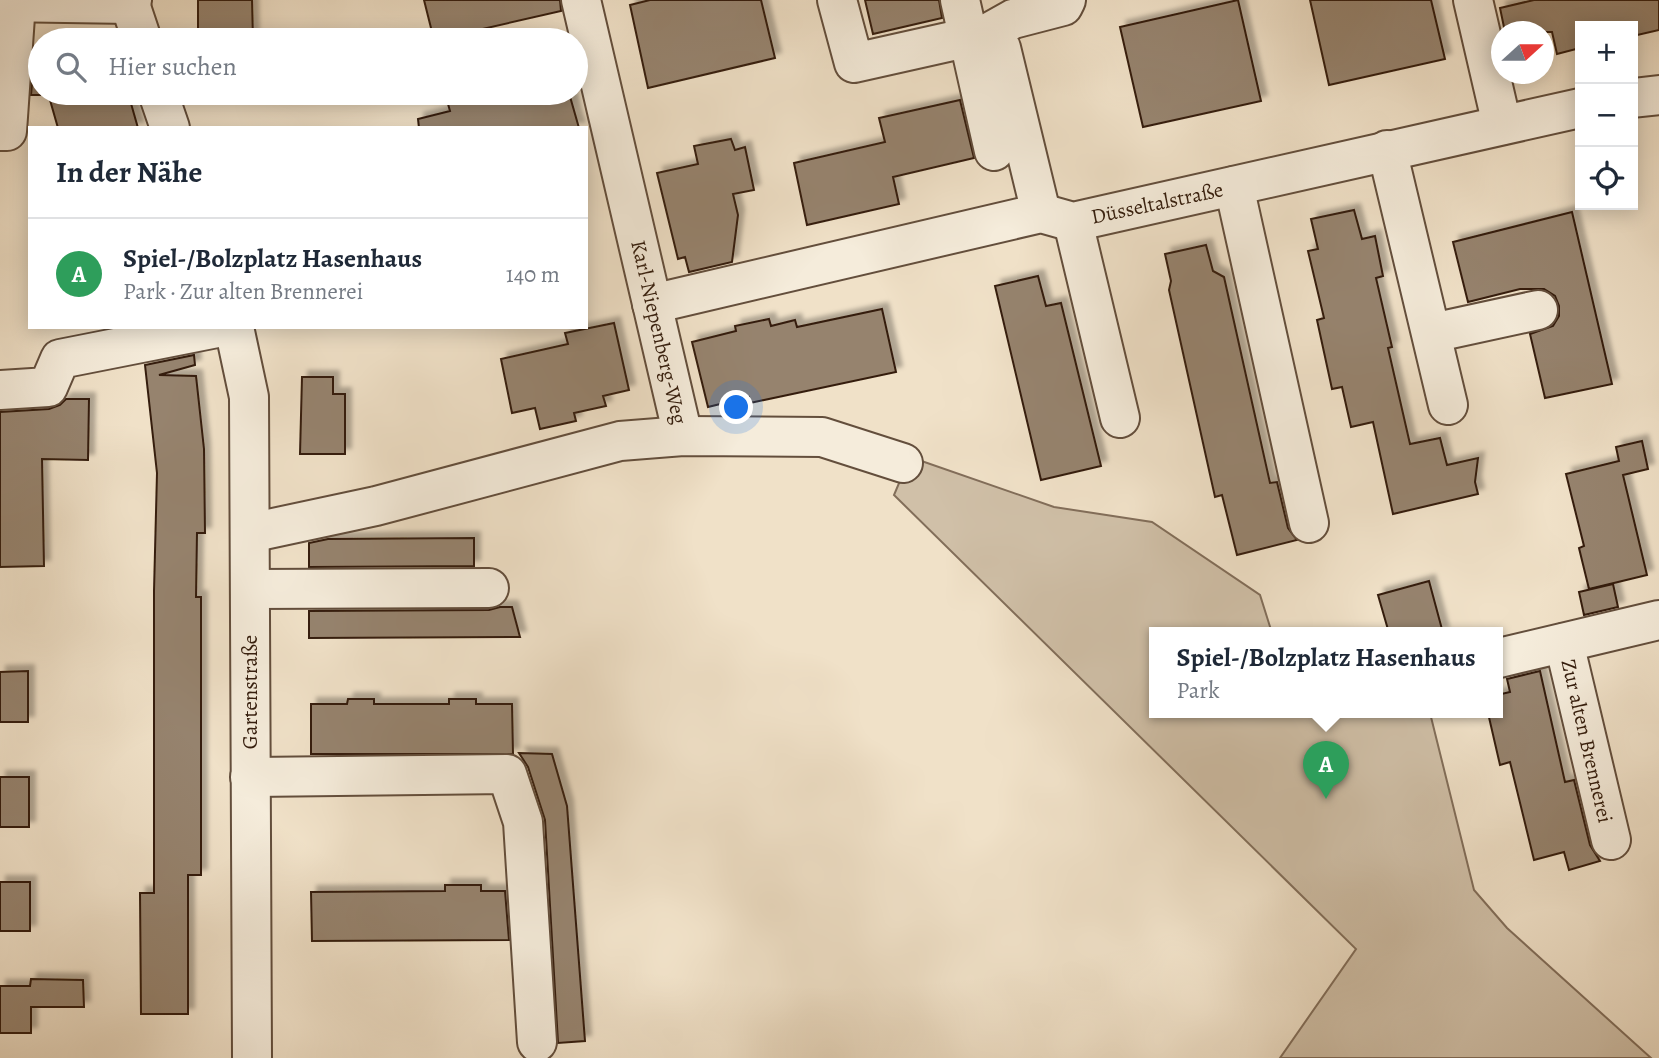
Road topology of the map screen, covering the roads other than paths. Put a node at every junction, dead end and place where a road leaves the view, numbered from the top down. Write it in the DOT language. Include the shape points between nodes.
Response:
graph roads {
  1 [pos="581,0"];
  2 [pos="837,0"];
  3 [pos="960,0"];
  4 [pos="1066,0"];
  5 [pos="1474,0"];
  6 [pos="8,2"];
  7 [pos="131,2"];
  8 [pos="139,28"];
  9 [pos="588,28"];
  10 [pos="588,30"];
  11 [pos="978,35"];
  12 [pos="1659,95"];
  13 [pos="1638,97"];
  14 [pos="163,105"];
  15 [pos="1575,109"];
  16 [pos="1502,125"];
  17 [pos="169,126"];
  18 [pos="0,131"];
  19 [pos="1387,150"];
  20 [pos="994,152"];
  21 [pos="1234,186"];
  22 [pos="1057,217"];
  23 [pos="652,304"];
  24 [pos="1538,310"];
  25 [pos="212,329"];
  26 [pos="234,329"];
  27 [pos="1432,333"];
  28 [pos="0,390"];
  29 [pos="1448,405"];
  30 [pos="1120,418"];
  31 [pos="683,436"];
  32 [pos="903,463"];
  33 [pos="1309,523"];
  34 [pos="250,533"];
  35 [pos="489,588"];
  36 [pos="250,589"];
  37 [pos="1659,620"];
  38 [pos="1564,643"];
  39 [pos="1503,657"];
  40 [pos="250,777"];
  41 [pos="1611,840"];
  42 [pos="537,1042"];
  43 [pos="251,1058"];
  1 -- 9 [label="street, Karl-Niepenberg-Weg"];
  2 -- 11 [label="street" via="854,63"];
  3 -- 11 [label="street"];
  4 -- 11 [label="street" via="1063,6 1013,19"];
  5 -- 16 [label="street"];
  6 -- 7 [label="street"];
  6 -- 18 [label="street" via="7,131"];
  7 -- 8 [label="street"];
  10 -- 23 [label="street, Karl-Niepenberg-Weg"];
  11 -- 20 [label="street"];
  11 -- 22 [label="street" via="1001,48"];
  12 -- 13 [label="street"];
  14 -- 17 [label="street"];
  15 -- 16 [label="street, Düsseltalstraße"];
  16 -- 19 [label="street, Düsseltalstraße"];
  19 -- 21 [label="street, Düsseltalstraße"];
  19 -- 27 [label="street"];
  21 -- 22 [label="street, Düsseltalstraße"];
  21 -- 33 [label="street"];
  22 -- 23 [label="street, Düsseltalstraße"];
  22 -- 30 [label="street"];
  23 -- 31 [label="street, Karl-Niepenberg-Weg"];
  24 -- 27 [label="street"];
  25 -- 28 [label="street" via="60,359 48,387"];
  26 -- 34 [label="street, Gartenstraße" via="248,397"];
  27 -- 29 [label="street"];
  31 -- 32 [label="street" via="822,437"];
  31 -- 34 [label="street, Karl-Niepenberg-Weg" via="620,441 376,506"];
  34 -- 36 [label="street, Gartenstraße"];
  35 -- 36 [label="street"];
  36 -- 40 [label="street, Gartenstraße"];
  37 -- 38 [label="street, Zur alten Brennerei"];
  38 -- 39 [label="street, Zur alten Brennerei"];
  38 -- 41 [label="street, Zur alten Brennerei"];
  40 -- 42 [label="street" via="507,774 523,822"];
  40 -- 43 [label="street, Gartenstraße"];
}
